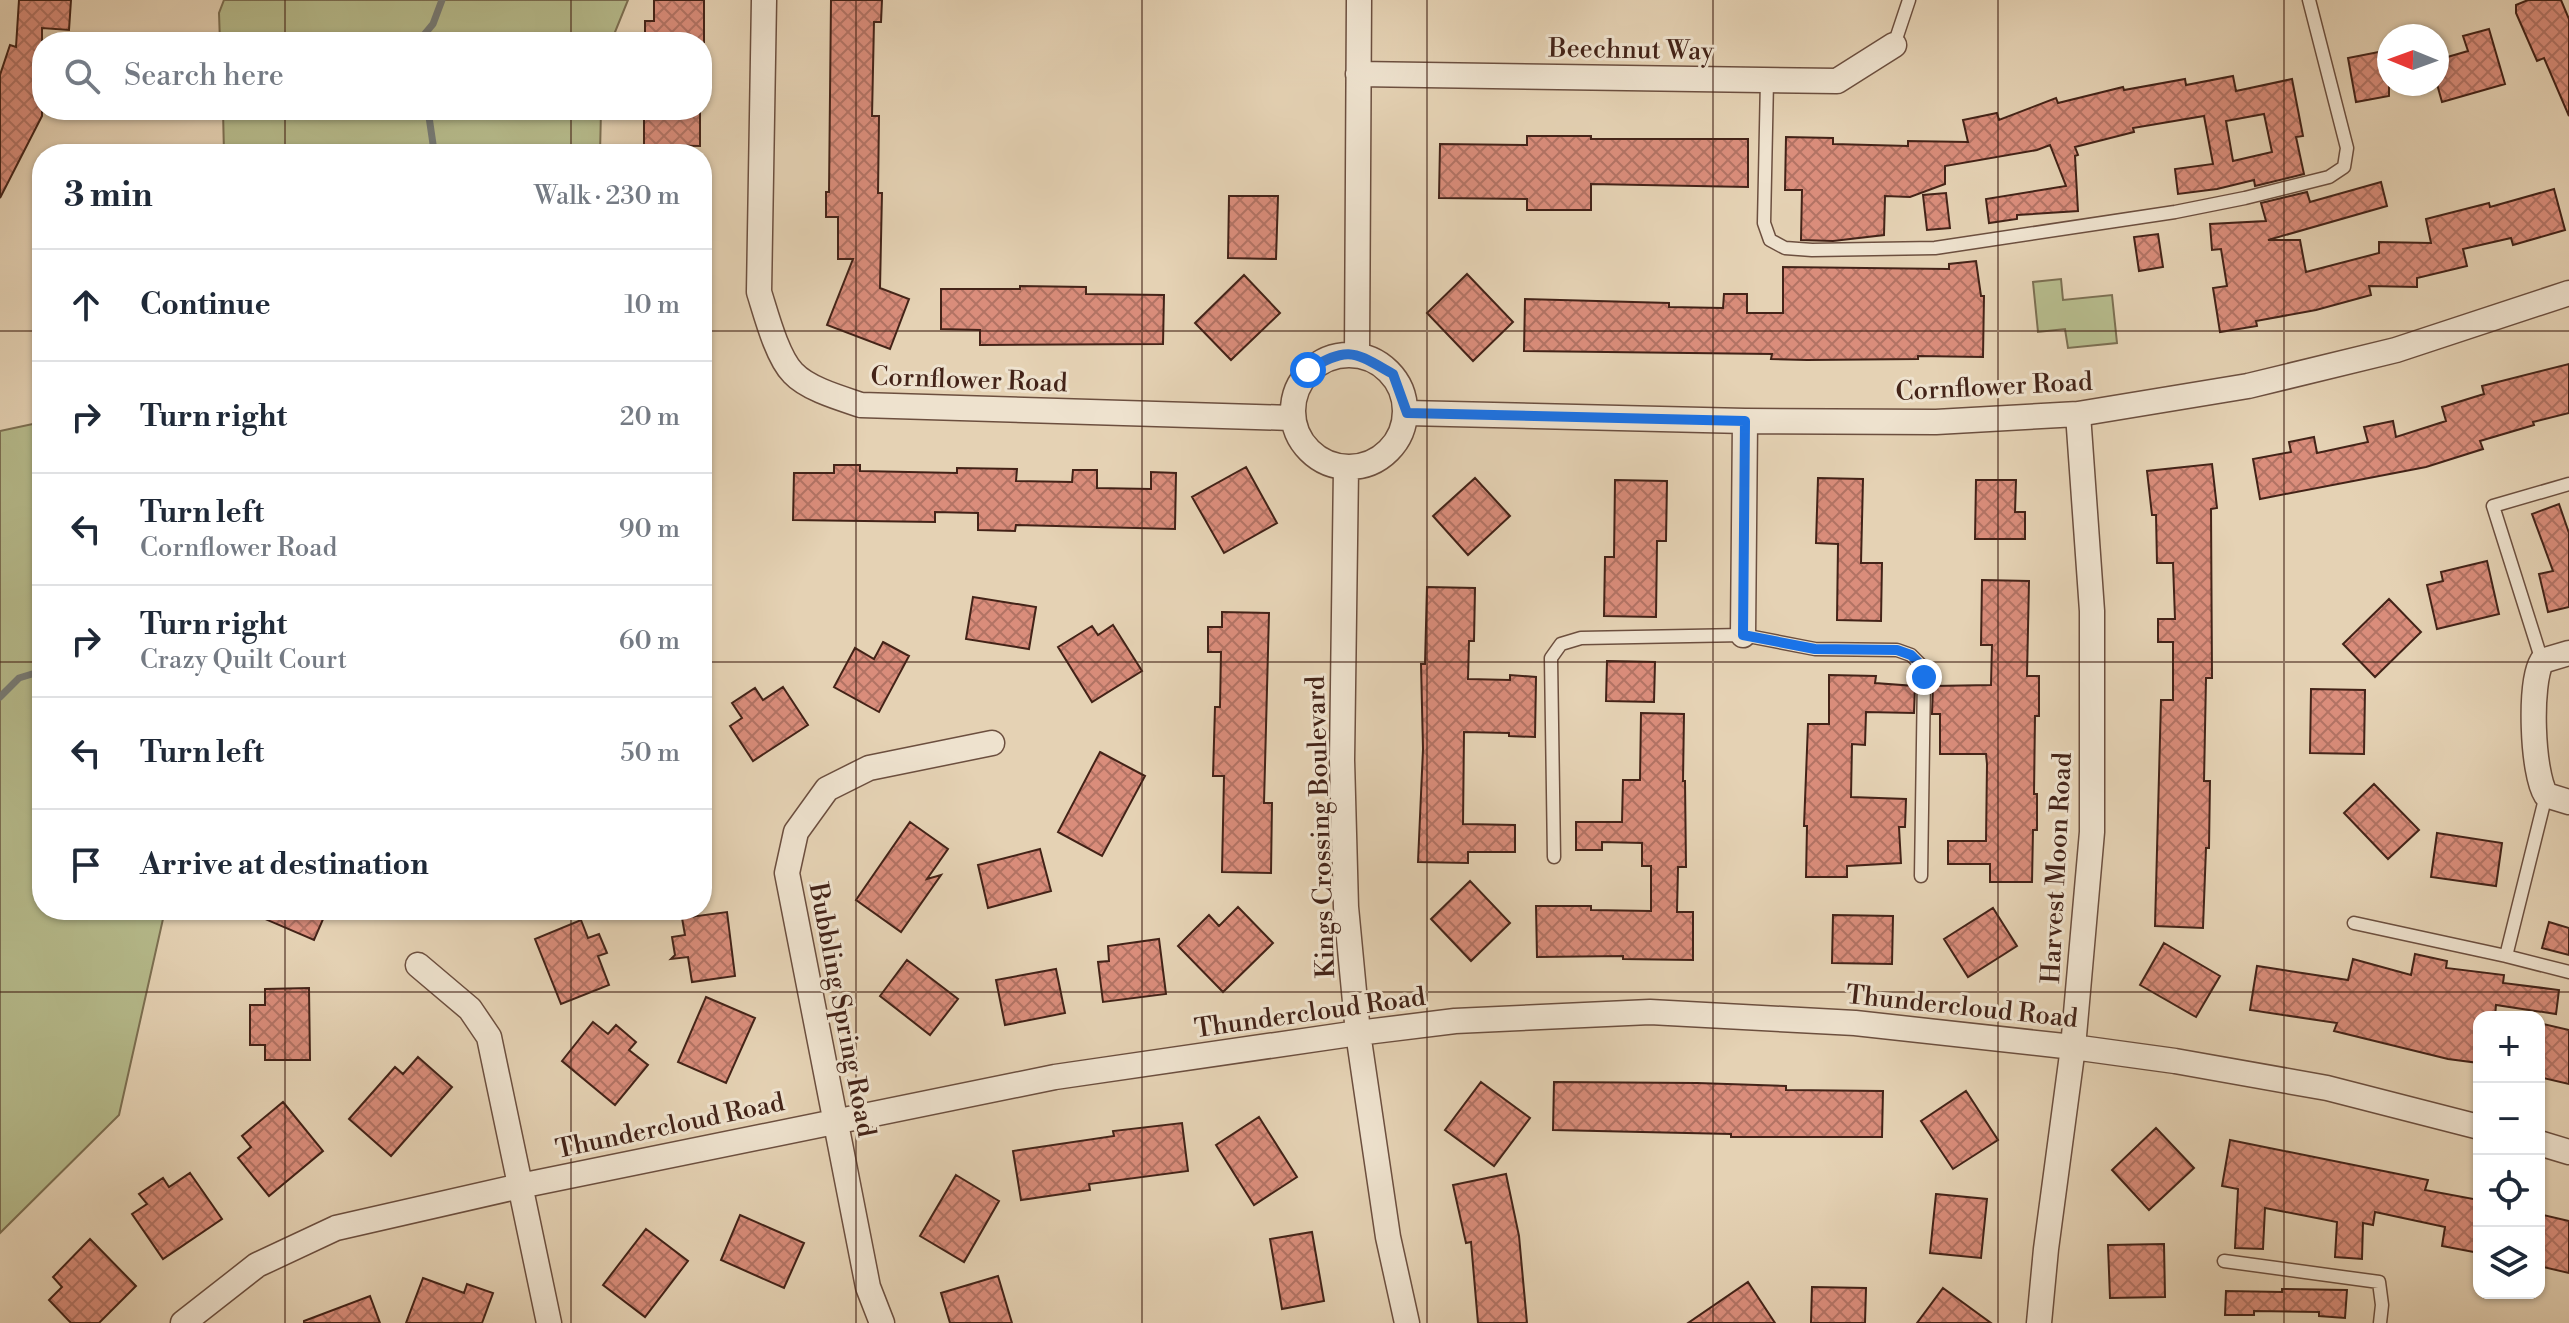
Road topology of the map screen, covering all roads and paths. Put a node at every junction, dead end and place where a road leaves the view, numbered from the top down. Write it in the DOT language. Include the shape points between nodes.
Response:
graph roads {
  1 [pos="764,0"];
  2 [pos="1359,0"];
  3 [pos="1909,0"];
  4 [pos="2309,0"];
  5 [pos="1894,45"];
  6 [pos="1358,74"];
  7 [pos="1767,80"];
  8 [pos="2569,293"];
  9 [pos="1357,354"];
  10 [pos="1407,413"];
  11 [pos="2078,414"];
  12 [pos="1291,418"];
  13 [pos="1745,421"];
  14 [pos="1346,469"];
  15 [pos="2569,484"];
  16 [pos="1743,635"];
  17 [pos="2569,653"];
  18 [pos="2542,661"];
  19 [pos="992,743"];
  20 [pos="2557,798"];
  21 [pos="1554,857"];
  22 [pos="1921,876"];
  23 [pos="2354,923"];
  24 [pos="2506,956"];
  25 [pos="418,965"];
  26 [pos="2569,972"];
  27 [pos="1358,1033"];
  28 [pos="2073,1047"];
  29 [pos="835,1120"];
  30 [pos="2473,1125"];
  31 [pos="2545,1145"];
  32 [pos="2569,1152"];
  33 [pos="520,1186"];
  34 [pos="2224,1261"];
  35 [pos="183,1323"];
  36 [pos="549,1323"];
  37 [pos="882,1323"];
  38 [pos="1407,1323"];
  39 [pos="2039,1323"];
  40 [pos="2380,1323"];
  1 -- 12 [label="street, Cornflower Road" via="759,292 771,334 793,373 823,392 861,405"];
  2 -- 6 [label="street"];
  3 -- 5 [label="lane"];
  4 -- 7 [label="lane" via="2347,148 2344,167 2329,177 2175,212 1935,248 1812,250 1785,248 1770,240 1764,223"];
  5 -- 7 [label="street, Beechnut Way" via="1837,81"];
  6 -- 7 [label="street, Beechnut Way"];
  6 -- 9 [label="street"];
  8 -- 11 [label="street, Cornflower Road" via="2396,350 2248,386"];
  9 -- 10 [label="street" via="1393,374"];
  9 -- 12 [label="street" via="1331,356 1308,370 1294,392"];
  10 -- 13 [label="street, Cornflower Road"];
  10 -- 14 [label="street" via="1398,442 1375,463"];
  11 -- 13 [label="street, Cornflower Road" via="1936,422"];
  11 -- 28 [label="street, Harvest Moon Road" via="2092,611 2092,832"];
  12 -- 14 [label="street" via="1309,454"];
  13 -- 16 [label="street"];
  14 -- 27 [label="street, Kings Crossing Boulevard" via="1342,760 1346,907"];
  15 -- 18 [label="lane" via="2493,506"];
  16 -- 21 [label="lane" via="1581,638 1561,644 1551,658"];
  16 -- 22 [label="lane" via="1815,649 1897,650 1920,664"];
  17 -- 18 [label="street"];
  18 -- 20 [label="street" via="2534,685 2536,757 2540,786"];
  19 -- 29 [label="street, Bubbling Spring Road" via="869,768 827,789 796,832 787,873"];
  20 -- 24 [label="lane"];
  23 -- 24 [label="lane"];
  24 -- 26 [label="lane"];
  25 -- 33 [label="street" via="470,1009 489,1037"];
  27 -- 28 [label="street, Thundercloud Road" via="1455,1021 1650,1012 1855,1023"];
  27 -- 29 [label="street, Thundercloud Road" via="1055,1077"];
  27 -- 38 [label="street, Kings Crossing Boulevard" via="1388,1237"];
  28 -- 30 [label="street, Thundercloud Road" via="2327,1088"];
  28 -- 39 [label="street, Harvest Moon Road"];
  29 -- 33 [label="street, Thundercloud Road"];
  29 -- 37 [label="street, Bubbling Spring Road" via="868,1287"];
  31 -- 32 [label="street"];
  33 -- 35 [label="street, Thundercloud Road" via="336,1228 257,1265"];
  33 -- 36 [label="street"];
  34 -- 40 [label="lane" via="2379,1282"];
}
